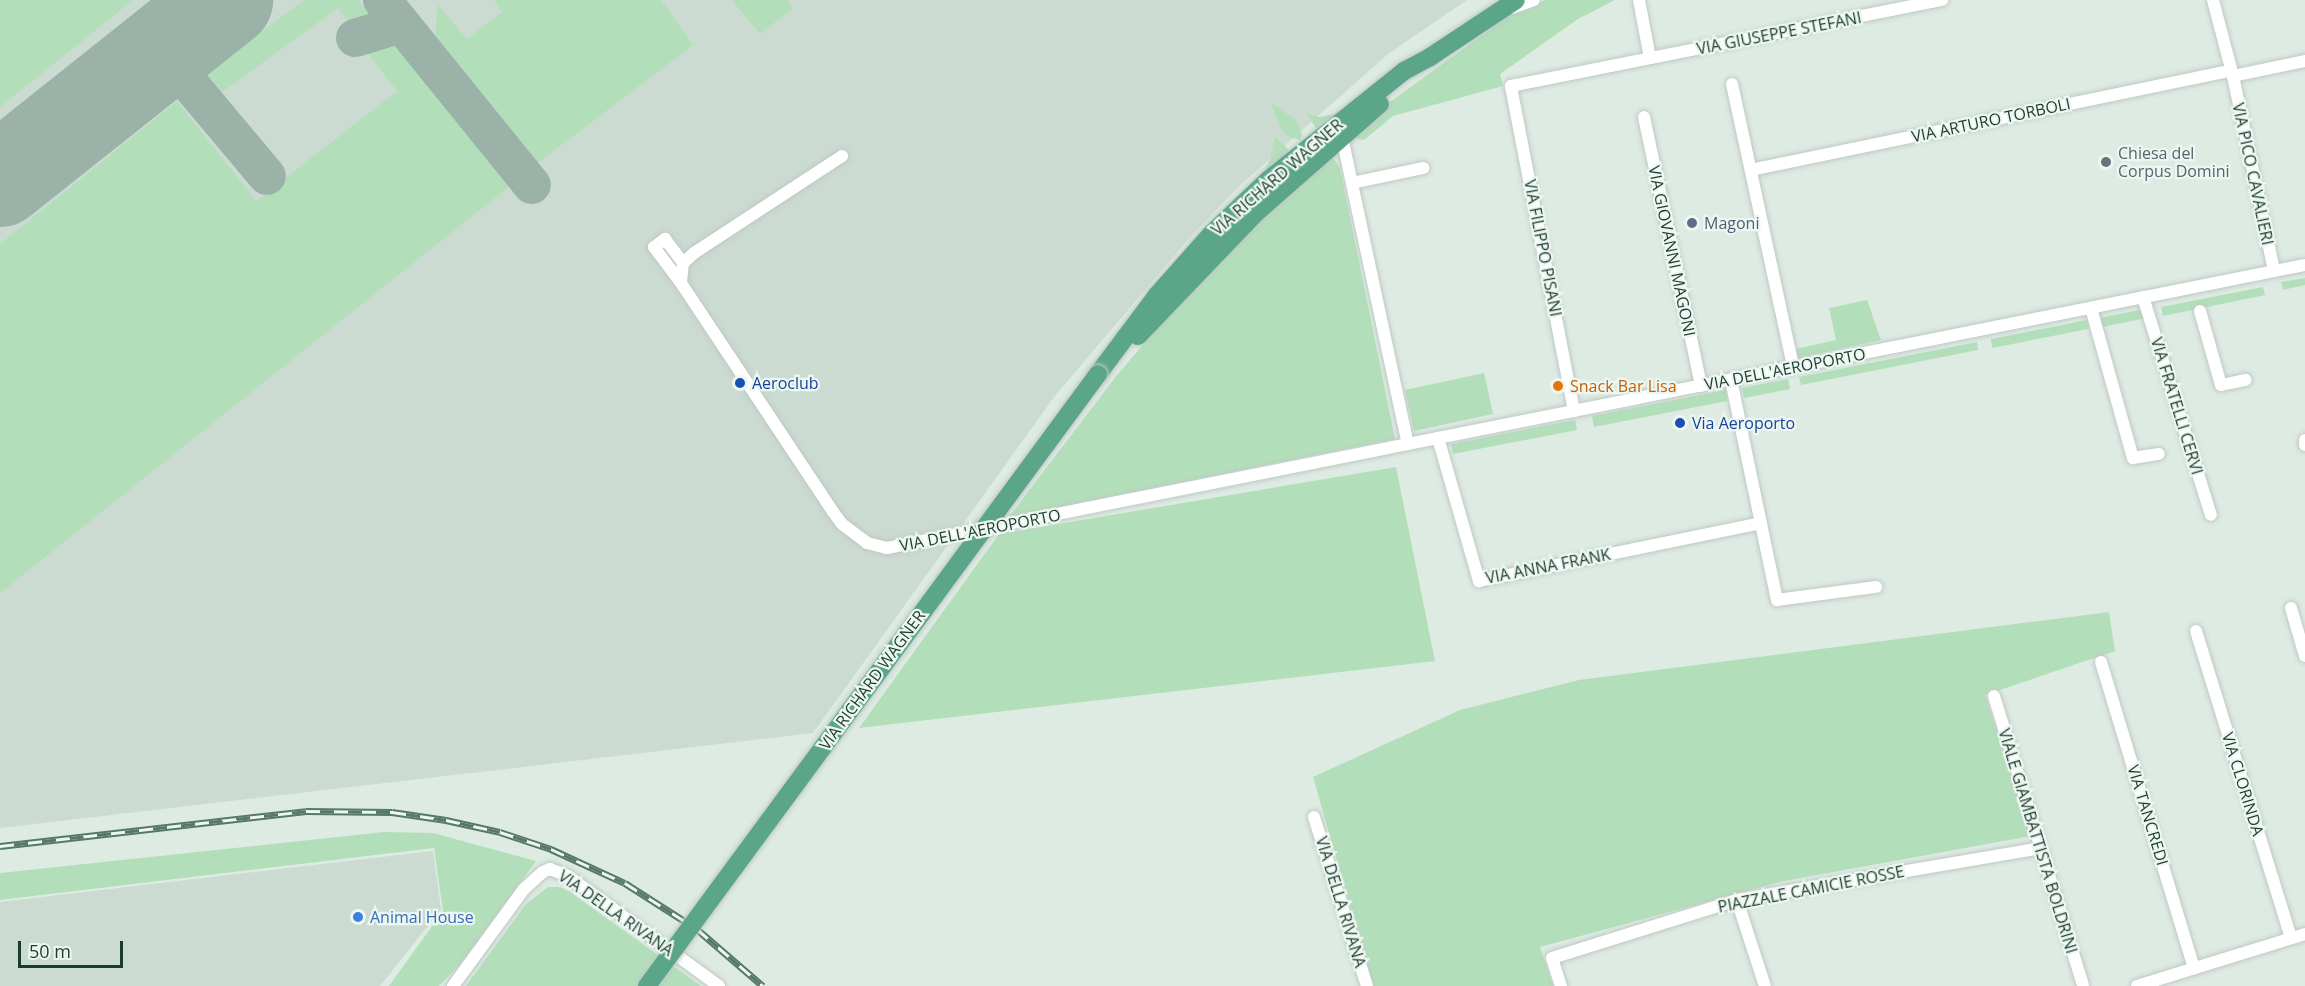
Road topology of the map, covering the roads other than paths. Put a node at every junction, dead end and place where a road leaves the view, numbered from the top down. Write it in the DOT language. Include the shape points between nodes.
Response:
graph roads {
  1 [pos="1534,0"];
  2 [pos="1639,0"];
  3 [pos="1943,0"];
  4 [pos="2213,0"];
  5 [pos="1510,4"];
  6 [pos="1430,57"];
  7 [pos="1650,58"];
  8 [pos="2305,61"];
  9 [pos="2232,73"];
  10 [pos="1732,84"];
  11 [pos="1511,86"];
  12 [pos="1644,117"];
  13 [pos="1342,137"];
  14 [pos="842,156"];
  15 [pos="1423,168"];
  16 [pos="1750,170"];
  17 [pos="1352,183"];
  18 [pos="683,263"];
  19 [pos="2305,265"];
  20 [pos="2274,271"];
  21 [pos="681,283"];
  22 [pos="2143,297"];
  23 [pos="2091,308"];
  24 [pos="2200,311"];
  25 [pos="1793,367"];
  26 [pos="1098,374"];
  27 [pos="1731,380"];
  28 [pos="2245,380"];
  29 [pos="1701,386"];
  30 [pos="1574,411"];
  31 [pos="1438,438"];
  32 [pos="1408,444"];
  33 [pos="2159,454"];
  34 [pos="2211,515"];
  35 [pos="1761,523"];
  36 [pos="1876,587"];
  37 [pos="2291,608"];
  38 [pos="2196,630"];
  39 [pos="2305,656"];
  40 [pos="2101,662"];
  41 [pos="1994,696"];
  42 [pos="1314,817"];
  43 [pos="2041,848"];
  44 [pos="1737,900"];
  45 [pos="2305,934"];
  46 [pos="2291,938"];
  47 [pos="2194,968"];
  48 [pos="461,975"];
  49 [pos="448,986"];
  50 [pos="453,986"];
  51 [pos="647,986"];
  52 [pos="719,986"];
  53 [pos="1367,986"];
  54 [pos="1561,986"];
  55 [pos="1766,986"];
  56 [pos="2083,986"];
  57 [pos="2137,986"];
  1 -- 5 [label="street"];
  2 -- 7 [label="street"];
  3 -- 7 [label="street, VIA GIUSEPPE STEFANI"];
  4 -- 9 [label="street, VIA PICO CAVALIERI"];
  5 -- 6 [label="main road, VIA RICHARD WAGNER"];
  6 -- 13 [label="main road, VIA RICHARD WAGNER"];
  6 -- 26 [label="main road, VIA RICHARD WAGNER" via="1380,89 1236,210 1156,295"];
  7 -- 11 [label="street, VIA GIUSEPPE STEFANI"];
  8 -- 9 [label="street"];
  9 -- 16 [label="street, VIA ARTURO TORBOLI"];
  9 -- 20 [label="street, VIA PICO CAVALIERI"];
  10 -- 16 [label="street"];
  11 -- 30 [label="street, VIA FILIPPO PISANI"];
  12 -- 29 [label="street, VIA GIOVANNI MAGONI"];
  13 -- 17 [label="street"];
  13 -- 26 [label="main road, VIA RICHARD WAGNER" via="1256,213"];
  14 -- 18 [label="street"];
  15 -- 17 [label="street"];
  16 -- 25 [label="street"];
  17 -- 32 [label="street"];
  18 -- 21 [label="street"];
  18 -- 21 [label="street, VIA DELL'AEROPORTO" via="665,239 654,247"];
  19 -- 20 [label="street, VIA DELL'AEROPORTO"];
  20 -- 22 [label="street, VIA DELL'AEROPORTO"];
  21 -- 32 [label="street, VIA DELL'AEROPORTO" via="833,512 854,535 877,547 914,543"];
  22 -- 23 [label="street, VIA DELL'AEROPORTO"];
  22 -- 34 [label="street, VIA FRATELLI CERVI"];
  23 -- 25 [label="street, VIA DELL'AEROPORTO"];
  23 -- 33 [label="street" via="2133,458"];
  24 -- 28 [label="street" via="2221,385"];
  25 -- 27 [label="street, VIA DELL'AEROPORTO"];
  26 -- 51 [label="main road, VIA RICHARD WAGNER, bridge"];
  27 -- 29 [label="street, VIA DELL'AEROPORTO"];
  27 -- 35 [label="street"];
  29 -- 30 [label="street, VIA DELL'AEROPORTO"];
  30 -- 31 [label="street, VIA DELL'AEROPORTO"];
  31 -- 32 [label="street, VIA DELL'AEROPORTO"];
  31 -- 35 [label="street, VIA ANNA FRANK" via="1479,581"];
  35 -- 36 [label="street" via="1777,600"];
  37 -- 39 [label="street"];
  38 -- 46 [label="street, VIA CLORINDA"];
  40 -- 47 [label="street, VIA TANCREDI"];
  41 -- 43 [label="street, VIALE GIAMBATTISTA BOLDRINI"];
  42 -- 53 [label="street, VIA DELLA RIVANA"];
  43 -- 44 [label="street, PIAZZALE CAMICIE ROSSE"];
  43 -- 56 [label="street, VIALE GIAMBATTISTA BOLDRINI"];
  44 -- 54 [label="street, PIAZZALE CAMICIE ROSSE" via="1552,958"];
  44 -- 55 [label="street"];
  45 -- 46 [label="street"];
  46 -- 47 [label="street"];
  47 -- 57 [label="street"];
  48 -- 49 [label="street"];
  48 -- 50 [label="street, VIA DELLA RIVANA"];
  48 -- 52 [label="street, VIA DELLA RIVANA" via="524,889 550,869 568,876"];
}
